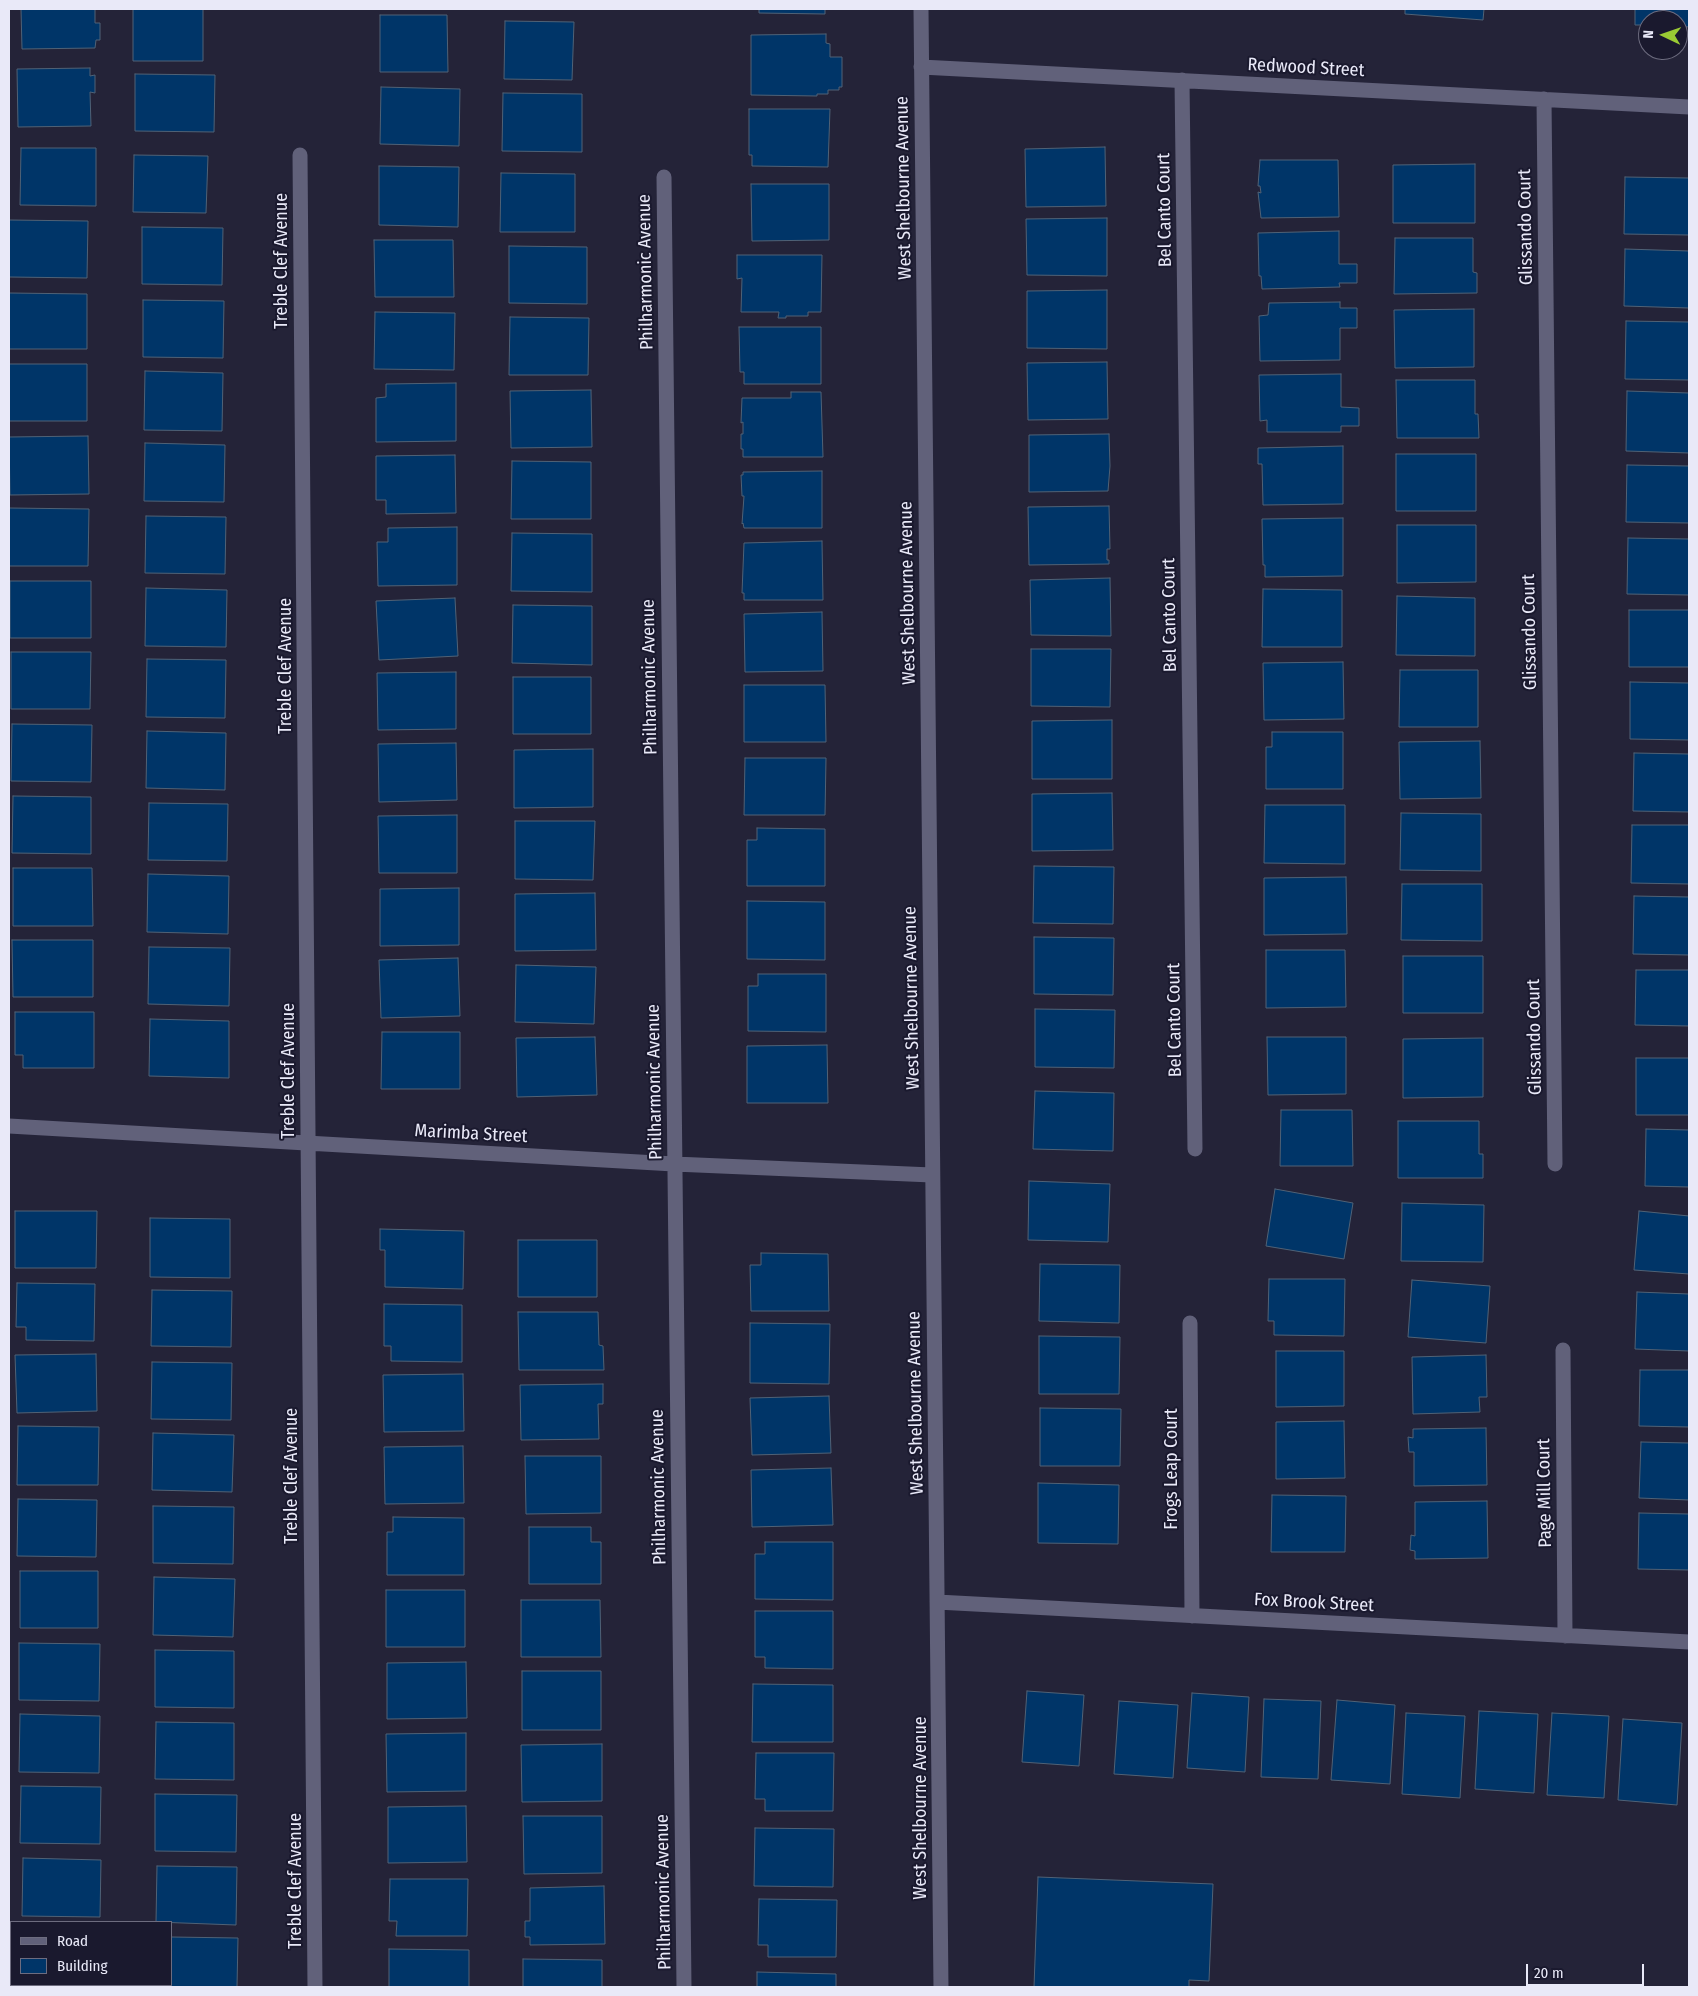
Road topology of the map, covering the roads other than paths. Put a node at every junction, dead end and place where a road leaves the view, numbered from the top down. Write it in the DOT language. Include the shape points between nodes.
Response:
graph roads {
  1 [pos="921,9"];
  2 [pos="922,67"];
  3 [pos="1182,80"];
  4 [pos="1544,99"];
  5 [pos="1689,107"];
  6 [pos="300,155"];
  7 [pos="664,177"];
  8 [pos="9,1126"];
  9 [pos="308,1144"];
  10 [pos="1195,1149"];
  11 [pos="674,1164"];
  12 [pos="1555,1164"];
  13 [pos="932,1175"];
  14 [pos="1190,1322"];
  15 [pos="1563,1350"];
  16 [pos="937,1602"];
  17 [pos="1192,1616"];
  18 [pos="1565,1636"];
  19 [pos="1689,1642"];
  20 [pos="315,1987"];
  21 [pos="684,1987"];
  22 [pos="941,1987"];
  1 -- 2 [label="street, West Shelbourne Avenue"];
  2 -- 3 [label="street, Redwood Street"];
  2 -- 13 [label="street, West Shelbourne Avenue"];
  3 -- 4 [label="street, Redwood Street"];
  3 -- 10 [label="street, Bel Canto Court"];
  4 -- 5 [label="street, Redwood Street"];
  4 -- 12 [label="street, Glissando Court"];
  6 -- 9 [label="street, Treble Clef Avenue"];
  7 -- 11 [label="street, Philharmonic Avenue"];
  8 -- 9 [label="street, Marimba Street"];
  9 -- 11 [label="street, Marimba Street"];
  9 -- 20 [label="street, Treble Clef Avenue"];
  11 -- 13 [label="street, Marimba Street"];
  11 -- 21 [label="street, Philharmonic Avenue"];
  13 -- 16 [label="street, West Shelbourne Avenue"];
  14 -- 17 [label="street, Frogs Leap Court"];
  15 -- 18 [label="street, Page Mill Court"];
  16 -- 17 [label="street, Fox Brook Street"];
  16 -- 22 [label="street, West Shelbourne Avenue"];
  17 -- 18 [label="street, Fox Brook Street"];
  18 -- 19 [label="street, Fox Brook Street"];
}
